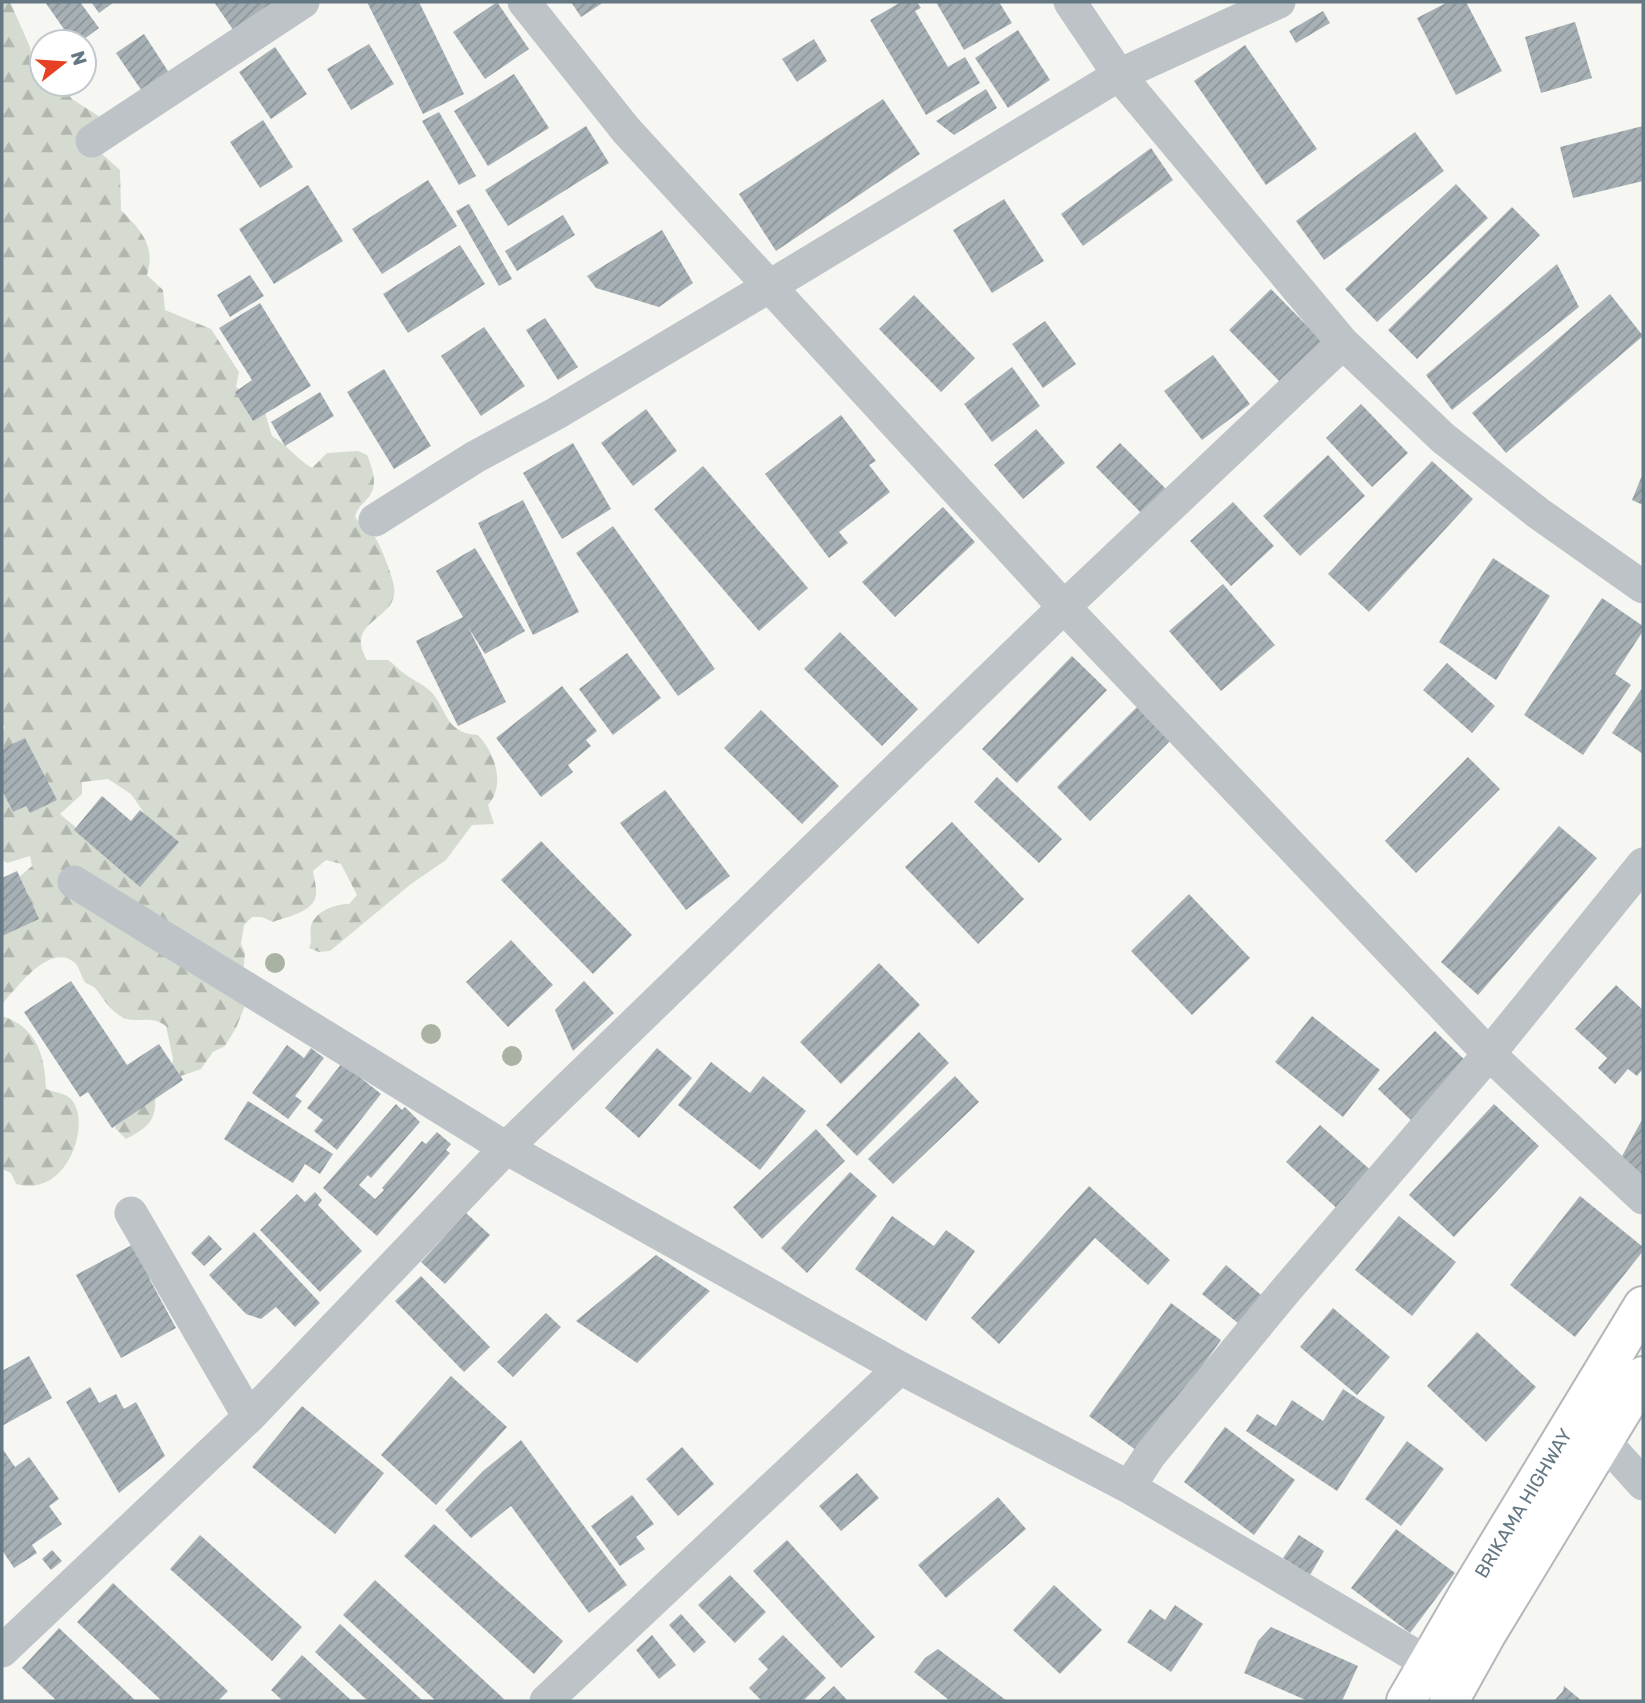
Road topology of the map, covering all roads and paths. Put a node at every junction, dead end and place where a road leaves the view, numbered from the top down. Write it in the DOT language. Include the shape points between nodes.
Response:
graph roads {
  1 [pos="303,2"];
  2 [pos="524,2"];
  3 [pos="1070,2"];
  4 [pos="1279,2"];
  5 [pos="1119,75"];
  6 [pos="92,141"];
  7 [pos="770,286"];
  8 [pos="1343,343"];
  9 [pos="375,520"];
  10 [pos="1643,587"];
  11 [pos="1063,607"];
  12 [pos="1643,864"];
  13 [pos="74,882"];
  14 [pos="1489,1054"];
  15 [pos="506,1148"];
  16 [pos="1643,1198"];
  17 [pos="131,1213"];
  18 [pos="1643,1306"];
  19 [pos="900,1368"];
  20 [pos="1643,1376"];
  21 [pos="249,1417"];
  22 [pos="1604,1441"];
  23 [pos="1643,1484"];
  24 [pos="1129,1488"];
  25 [pos="2,1651"];
  26 [pos="1428,1663"];
  27 [pos="546,1701"];
  28 [pos="1406,1701"];
  29 [pos="1449,1701"];
  1 -- 6 [label="street"];
  2 -- 7 [label="street" via="626,130"];
  3 -- 5 [label="street"];
  4 -- 5 [label="street"];
  5 -- 7 [label="street"];
  5 -- 8 [label="street"];
  7 -- 9 [label="street"];
  7 -- 11 [label="street"];
  8 -- 10 [label="street" via="1443,438"];
  8 -- 11 [label="street"];
  11 -- 14 [label="street"];
  11 -- 15 [label="street"];
  12 -- 14 [label="street"];
  13 -- 15 [label="street"];
  14 -- 16 [label="street"];
  14 -- 24 [label="street" via="1269,1310 1150,1455"];
  15 -- 19 [label="street"];
  15 -- 21 [label="street"];
  17 -- 21 [label="street"];
  18 -- 26 [label="highway, BRIKAMA HIGHWAY"];
  19 -- 24 [label="street"];
  19 -- 27 [label="street"];
  20 -- 22 [label="highway, BRIKAMA HIGHWAY"];
  21 -- 25 [label="street"];
  22 -- 23 [label="street"];
  22 -- 29 [label="highway, BRIKAMA HIGHWAY"];
  24 -- 26 [label="street"];
  26 -- 28 [label="highway, BRIKAMA HIGHWAY"];
}
